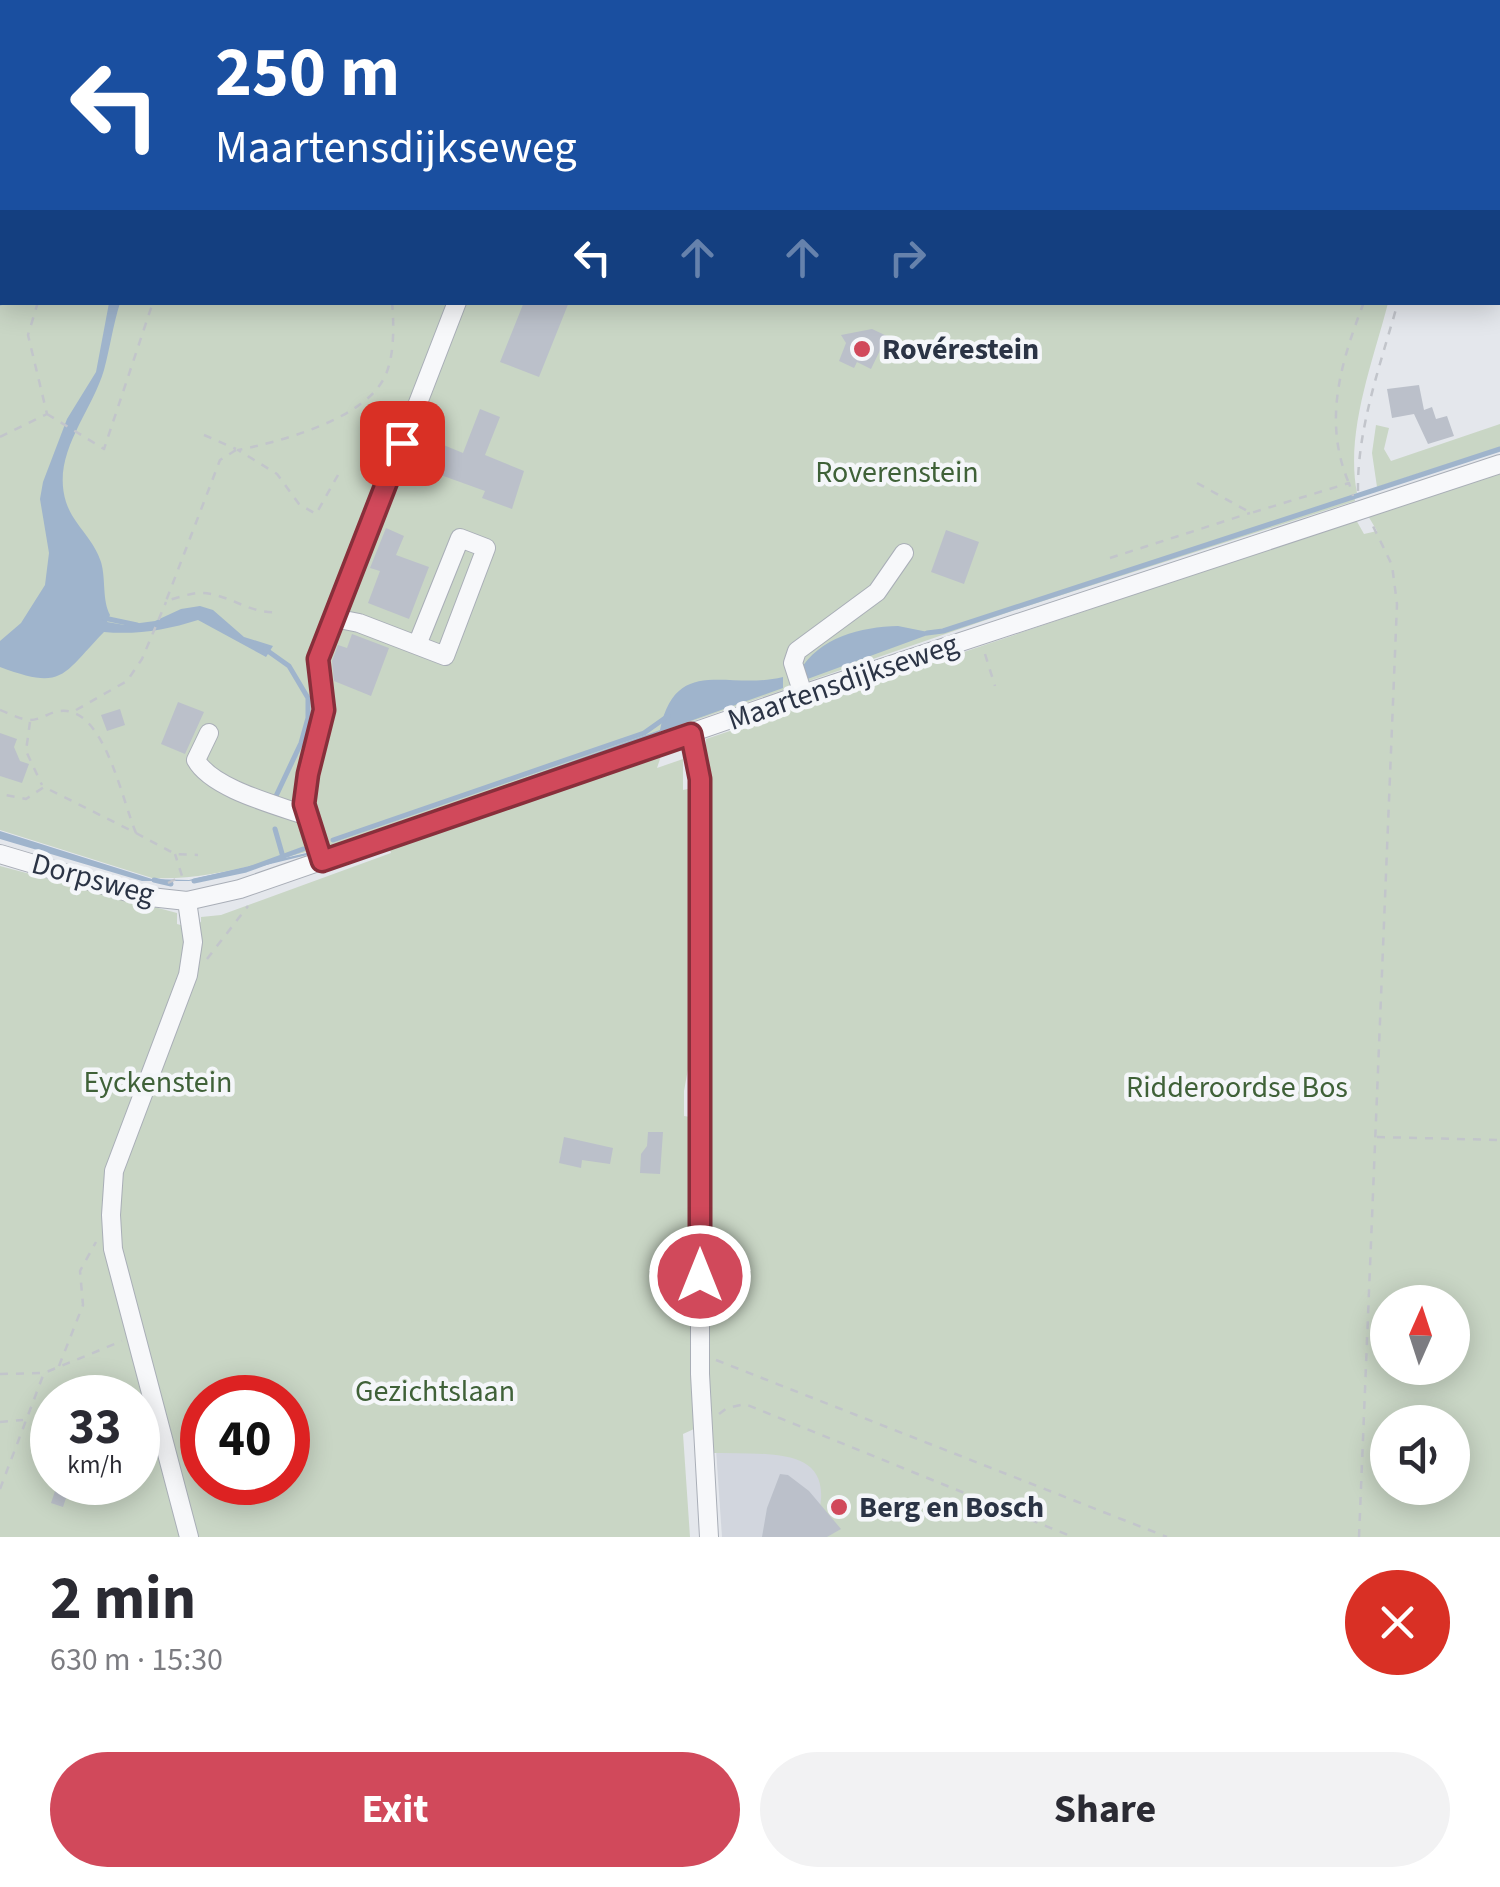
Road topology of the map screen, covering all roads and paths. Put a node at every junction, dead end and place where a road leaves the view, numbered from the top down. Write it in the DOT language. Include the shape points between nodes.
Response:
graph roads {
  1 [pos="37,305"];
  2 [pos="151,305"];
  3 [pos="392,305"];
  4 [pos="456,305"];
  5 [pos="1363,305"];
  6 [pos="1397,305"];
  7 [pos="47,414"];
  8 [pos="204,435"];
  9 [pos="0,437"];
  10 [pos="238,450"];
  11 [pos="1500,464"];
  12 [pos="338,475"];
  13 [pos="1197,483"];
  14 [pos="1349,483"];
  15 [pos="1352,492"];
  16 [pos="1252,513"];
  17 [pos="1367,514"];
  18 [pos="904,552"];
  19 [pos="1110,558"];
  20 [pos="166,601"];
  21 [pos="276,612"];
  22 [pos="334,618"];
  23 [pos="979,644"];
  24 [pos="416,645"];
  25 [pos="995,686"];
  26 [pos="803,694"];
  27 [pos="0,710"];
  28 [pos="74,712"];
  29 [pos="30,720"];
  30 [pos="208,733"];
  31 [pos="691,734"];
  32 [pos="44,788"];
  33 [pos="0,794"];
  34 [pos="307,816"];
  35 [pos="136,833"];
  36 [pos="0,854"];
  37 [pos="174,854"];
  38 [pos="198,855"];
  39 [pos="322,861"];
  40 [pos="168,883"];
  41 [pos="187,901"];
  42 [pos="249,904"];
  43 [pos="188,974"];
  44 [pos="1376,1137"];
  45 [pos="1500,1140"];
  46 [pos="96,1243"];
  47 [pos="137,1335"];
  48 [pos="700,1355"];
  49 [pos="59,1367"];
  50 [pos="44,1372"];
  51 [pos="0,1374"];
  52 [pos="26,1420"];
  53 [pos="0,1422"];
  54 [pos="704,1426"];
  55 [pos="0,1489"];
  56 [pos="189,1537"];
  57 [pos="709,1537"];
  58 [pos="1073,1537"];
  59 [pos="1167,1537"];
  60 [pos="1359,1537"];
  1 -- 7 [label="path" via="28,336"];
  2 -- 7 [label="path" via="104,449"];
  3 -- 10 [label="path" via="384,380 358,406 304,433"];
  4 -- 22 [label="street"];
  5 -- 14 [label="path" via="1336,406 1334,432"];
  6 -- 17 [label="path" via="1358,473"];
  7 -- 9 [label="path"];
  8 -- 10 [label="path"];
  10 -- 12 [label="path" via="277,474 299,504 316,514"];
  10 -- 20 [label="path" via="220,460"];
  11 -- 17 [label="street, Maartensdijkseweg"];
  13 -- 16 [label="path"];
  14 -- 15 [label="path"];
  14 -- 16 [label="path"];
  16 -- 19 [label="path"];
  17 -- 26 [label="street, Maartensdijkseweg"];
  17 -- 44 [label="path" via="1392,566 1397,604"];
  18 -- 26 [label="street" via="878,592 797,651 793,663"];
  20 -- 21 [label="path" via="197,593 258,614"];
  20 -- 28 [label="path" via="126,681"];
  22 -- 24 [label="street"];
  22 -- 34 [label="street" via="318,659 324,710 306,786"];
  23 -- 25 [label="path"];
  24 -- 24 [label="street" via="445,656 486,548 460,538"];
  26 -- 31 [label="street, Maartensdijkseweg"];
  27 -- 29 [label="path"];
  28 -- 29 [label="path" via="57,710"];
  28 -- 35 [label="path" via="90,721 106,750"];
  29 -- 32 [label="path" via="26,751"];
  30 -- 34 [label="street" via="196,760 202,769 234,789"];
  31 -- 39 [label="street, Maartensdijkseweg"];
  31 -- 48 [label="street" via="700,779"];
  32 -- 33 [label="path" via="26,799"];
  32 -- 35 [label="path"];
  34 -- 39 [label="street"];
  35 -- 37 [label="path"];
  36 -- 41 [label="street, Dorpsweg" via="126,892"];
  37 -- 38 [label="path"];
  37 -- 40 [label="path" via="182,876"];
  39 -- 41 [label="street, Maartensdijkseweg"];
  41 -- 43 [label="street"];
  42 -- 43 [label="path"];
  43 -- 47 [label="street" via="114,1172 113,1249"];
  44 -- 45 [label="path"];
  44 -- 60 [label="path"];
  46 -- 49 [label="path" via="80,1271 83,1305"];
  47 -- 49 [label="path"];
  47 -- 56 [label="street"];
  48 -- 54 [label="street"];
  48 -- 59 [label="path"];
  49 -- 50 [label="path"];
  50 -- 51 [label="path"];
  50 -- 52 [label="path"];
  52 -- 53 [label="path"];
  52 -- 55 [label="path"];
  54 -- 57 [label="street"];
  54 -- 58 [label="path" via="727,1408 746,1404"];
}
